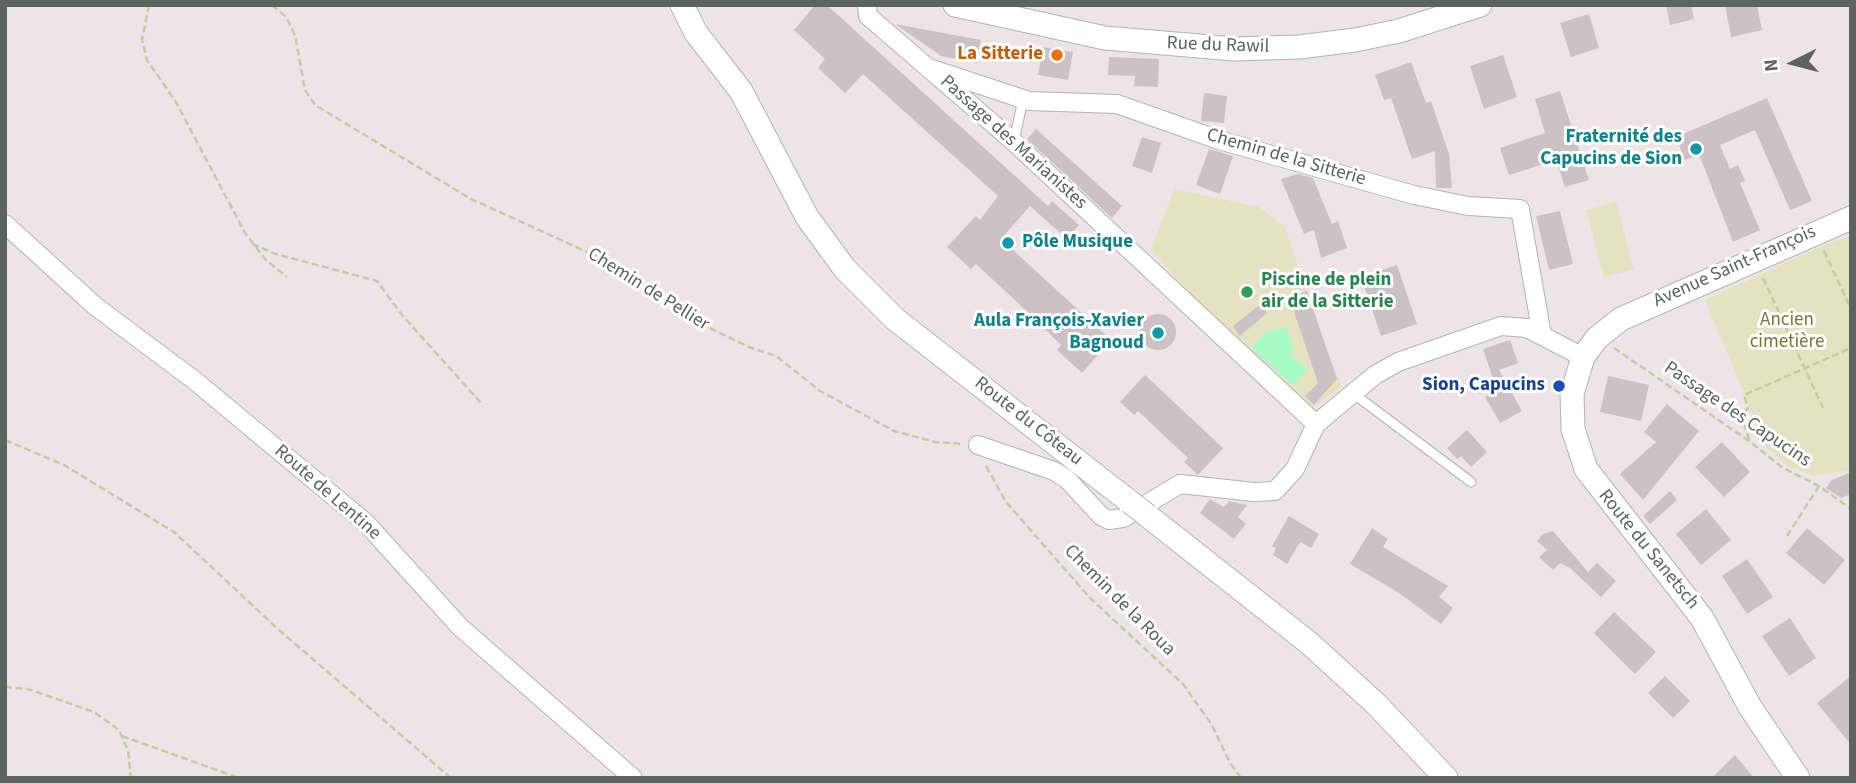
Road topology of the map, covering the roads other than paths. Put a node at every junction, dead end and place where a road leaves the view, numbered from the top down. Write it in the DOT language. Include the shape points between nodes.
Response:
graph roads {
  1 [pos="682,5"];
  2 [pos="867,5"];
  3 [pos="956,5"];
  4 [pos="1480,5"];
  5 [pos="1435,13"];
  6 [pos="932,69"];
  7 [pos="1023,99"];
  8 [pos="1014,142"];
  9 [pos="1851,218"];
  10 [pos="5,225"];
  11 [pos="1621,319"];
  12 [pos="1542,335"];
  13 [pos="1583,357"];
  14 [pos="1354,394"];
  15 [pos="1316,424"];
  16 [pos="978,444"];
  17 [pos="1471,482"];
  18 [pos="633,778"];
  19 [pos="1446,778"];
  20 [pos="1798,778"];
  1 -- 19 [label="street, Route du Côteau" via="696,33 741,91 800,207 845,269 905,327 1319,651"];
  2 -- 6 [label="street, Passage des Marianistes" via="869,16"];
  3 -- 5 [label="street, Rue du Rawil" via="1105,38 1234,49 1355,40"];
  4 -- 5 [label="street, Rue du Rawil"];
  6 -- 7 [label="street, Chemin de la Sitterie"];
  6 -- 8 [label="street, Passage des Marianistes"];
  7 -- 8 [label="lane"];
  7 -- 12 [label="street, Chemin de la Sitterie" via="1117,104 1219,140 1414,195 1468,206 1520,209"];
  8 -- 15 [label="street, Passage des Marianistes"];
  9 -- 11 [label="street, Avenue Saint-François"];
  10 -- 18 [label="street, Route de Lentine" via="95,306 194,380 358,515 460,627"];
  11 -- 13 [label="street, Route du Sanetsch" via="1597,338"];
  12 -- 13 [label="street"];
  12 -- 14 [label="street" via="1527,328 1501,326 1398,362"];
  13 -- 20 [label="street, Route du Sanetsch" via="1571,412 1577,449 1586,469 1702,618 1751,707"];
  14 -- 15 [label="street"];
  14 -- 17 [label="lane"];
  15 -- 16 [label="street" via="1295,469 1275,491 1180,484 1134,513 1109,520 1067,478"];
}
